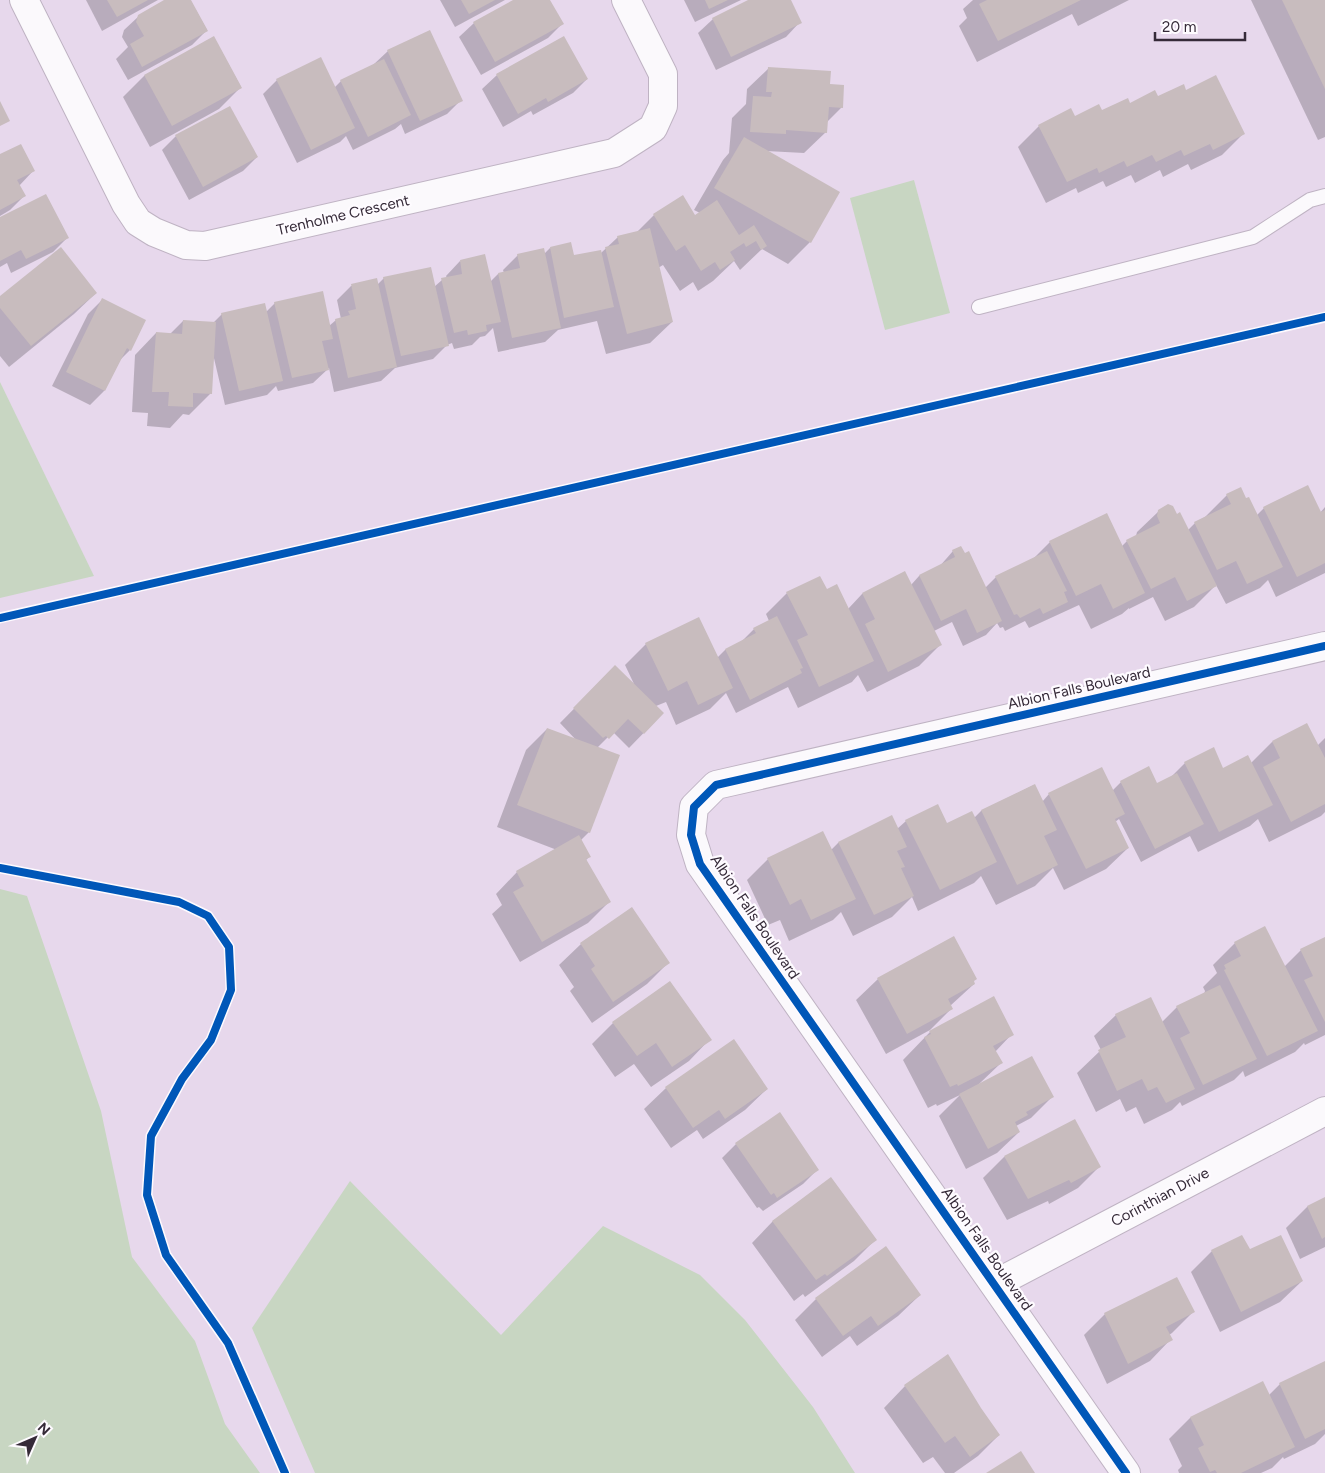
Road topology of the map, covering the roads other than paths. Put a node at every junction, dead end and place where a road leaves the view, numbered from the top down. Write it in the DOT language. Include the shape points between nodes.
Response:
graph roads {
  1 [pos="24,0"];
  2 [pos="626,0"];
  3 [pos="1325,196"];
  4 [pos="979,307"];
  5 [pos="1325,646"];
  6 [pos="1325,1111"];
  7 [pos="995,1284"];
  8 [pos="1126,1473"];
  1 -- 2 [label="street, Trenholme Crescent" via="138,222 186,245 204,246 614,153 653,128 663,106 663,74"];
  3 -- 4 [label="lane" via="1310,200 1252,237"];
  5 -- 7 [label="street, Albion Falls Boulevard" via="716,785 694,807 691,835 700,864"];
  6 -- 7 [label="street, Corinthian Drive"];
  7 -- 8 [label="street, Albion Falls Boulevard"];
}
